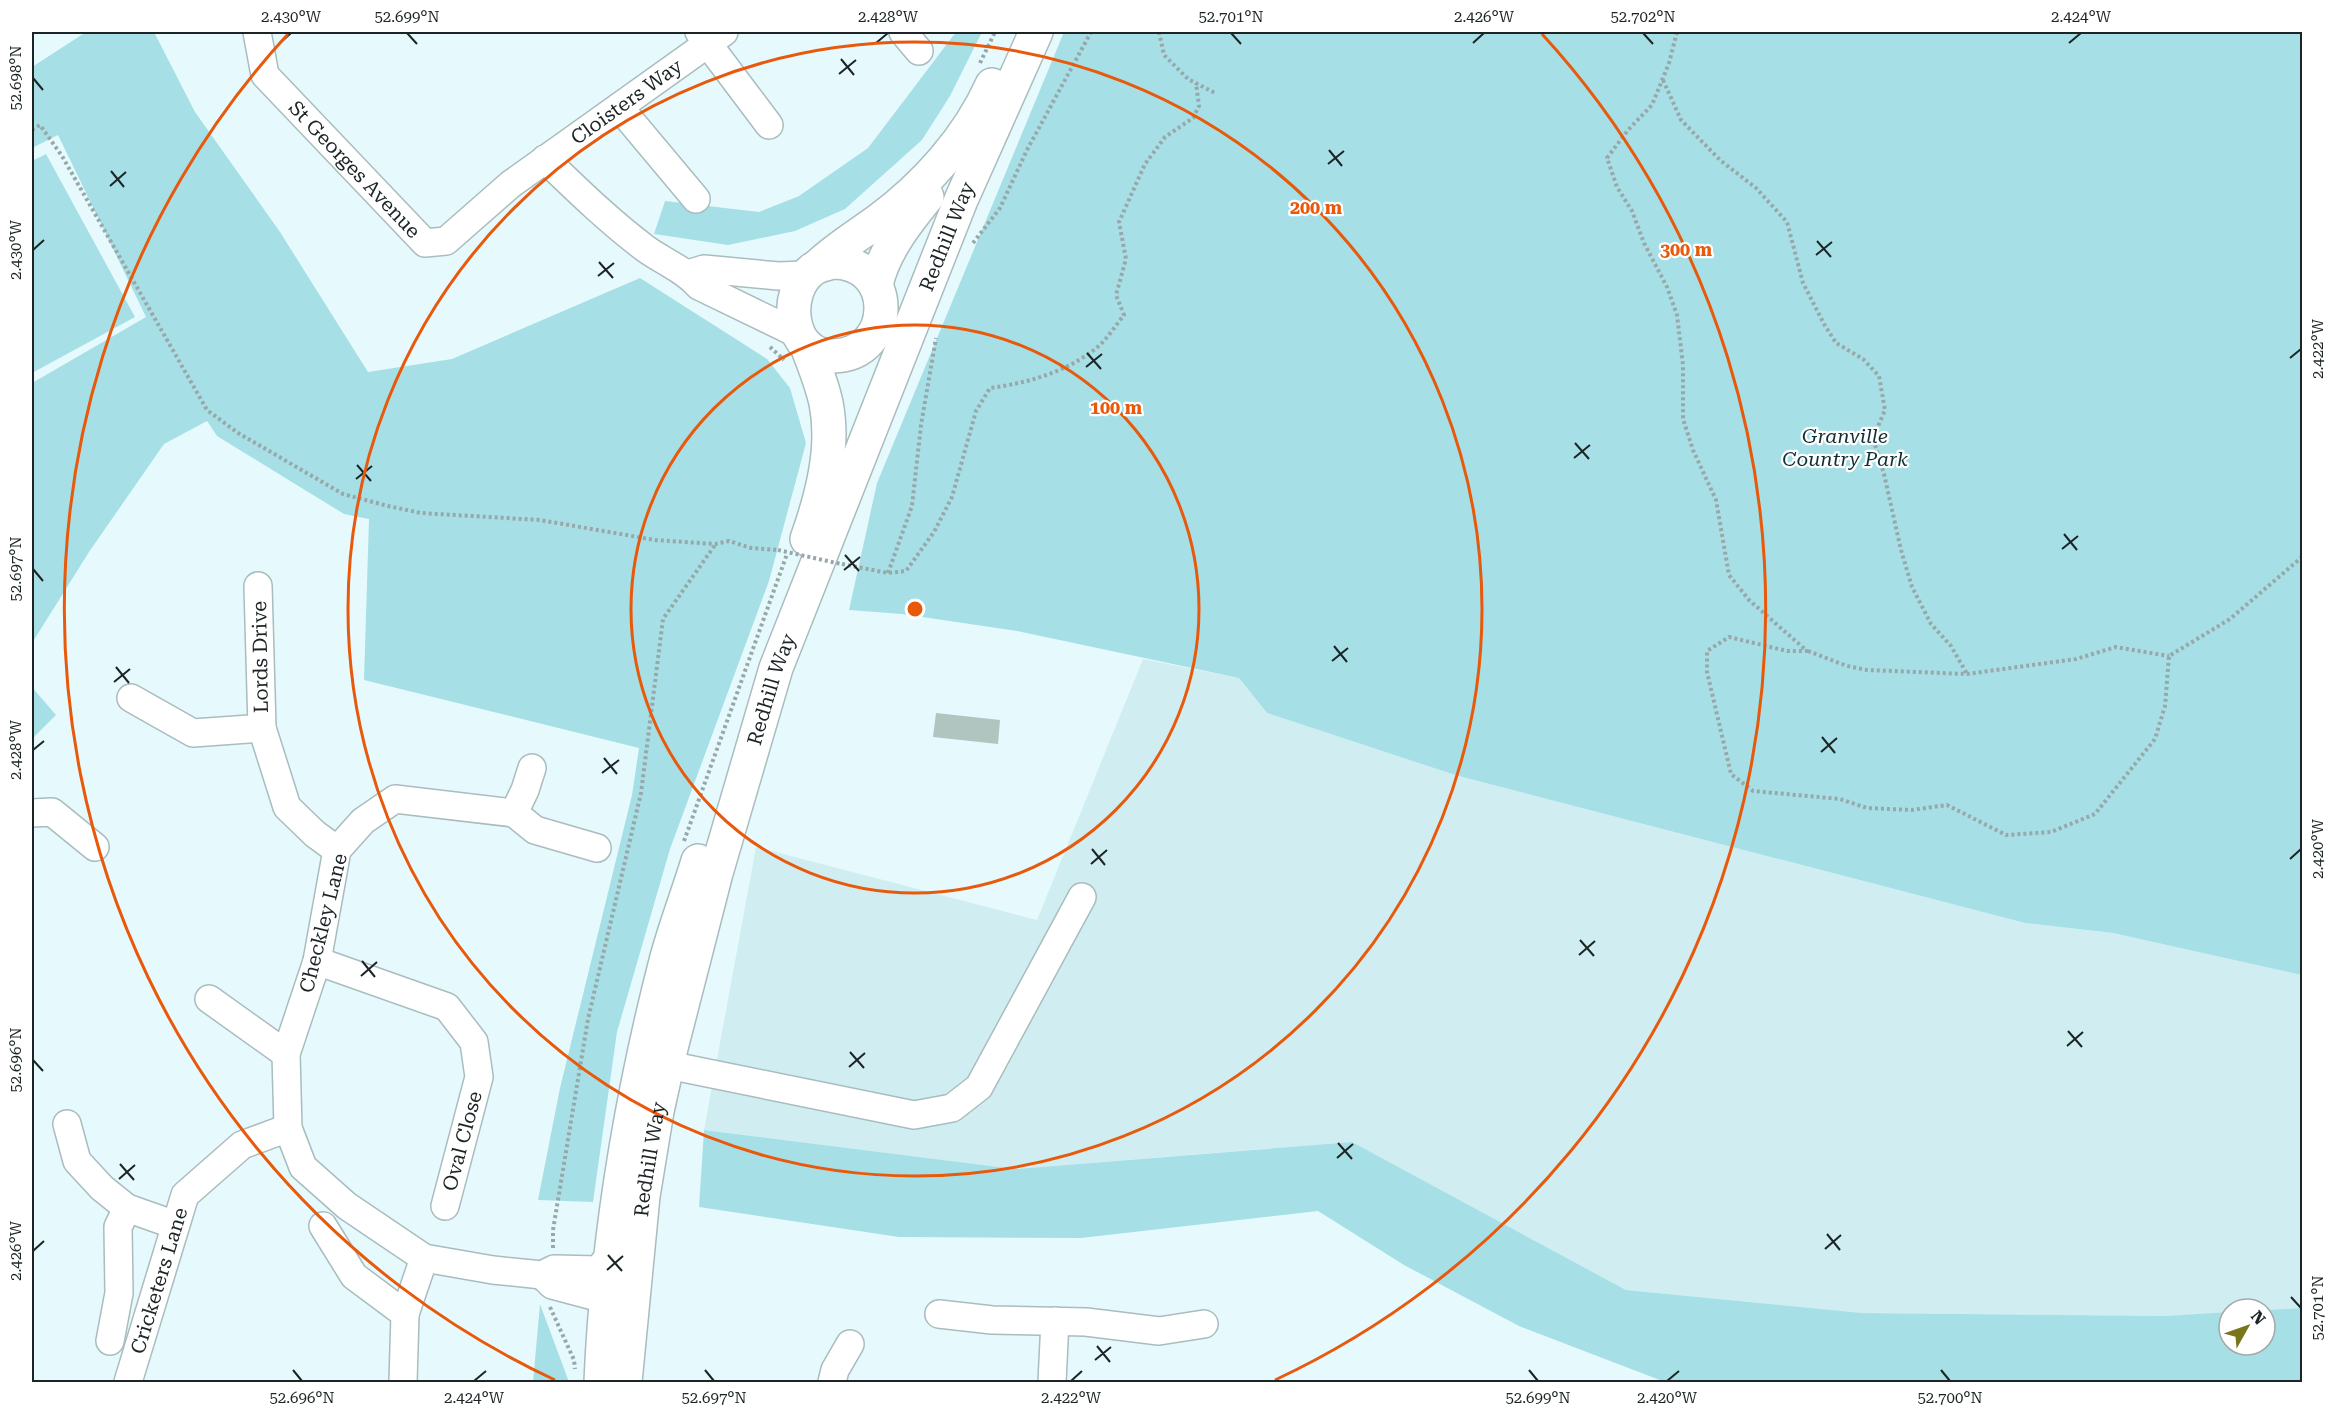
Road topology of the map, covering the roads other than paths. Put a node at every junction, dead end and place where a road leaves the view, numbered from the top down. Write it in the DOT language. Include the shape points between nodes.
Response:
graph roads {
  1 [pos="257,32"];
  2 [pos="1016,32"];
  3 [pos="1036,32"];
  4 [pos="710,35"];
  5 [pos="1017,72"];
  6 [pos="619,107"];
  7 [pos="769,125"];
  8 [pos="545,159"];
  9 [pos="511,184"];
  10 [pos="696,198"];
  11 [pos="813,270"];
  12 [pos="688,274"];
  13 [pos="876,285"];
  14 [pos="878,328"];
  15 [pos="798,349"];
  16 [pos="848,486"];
  17 [pos="258,586"];
  18 [pos="131,698"];
  19 [pos="262,729"];
  20 [pos="32,813"];
  21 [pos="95,847"];
  22 [pos="597,848"];
  23 [pos="337,850"];
  24 [pos="1082,897"];
  25 [pos="317,961"];
  26 [pos="209,999"];
  27 [pos="286,1054"];
  28 [pos="668,1065"];
  29 [pos="67,1124"];
  30 [pos="288,1128"];
  31 [pos="445,1206"];
  32 [pos="127,1208"];
  33 [pos="175,1225"];
  34 [pos="323,1226"];
  35 [pos="614,1244"];
  36 [pos="424,1258"];
  37 [pos="548,1276"];
  38 [pos="405,1314"];
  39 [pos="939,1314"];
  40 [pos="606,1319"];
  41 [pos="1055,1322"];
  42 [pos="1204,1324"];
  43 [pos="110,1341"];
  44 [pos="850,1344"];
  45 [pos="588,1377"];
  46 [pos="128,1383"];
  47 [pos="403,1383"];
  48 [pos="625,1383"];
  49 [pos="832,1383"];
  50 [pos="1052,1383"];
  1 -- 9 [label="street, St Georges Avenue" via="265,75 425,243 446,241"];
  2 -- 11 [label="main road, Redhill Way" via="989,91 952,149 902,201"];
  3 -- 5 [label="main road, Redhill Way"];
  4 -- 6 [label="street, Cloisters Way"];
  4 -- 7 [label="street, Cloisters Way"];
  5 -- 13 [label="main road" via="1000,89 974,135 898,236"];
  5 -- 16 [label="main road, Redhill Way" via="952,222"];
  6 -- 8 [label="street, Cloisters Way"];
  6 -- 10 [label="street"];
  8 -- 9 [label="street, Cloisters Way"];
  8 -- 12 [label="street" via="647,250"];
  11 -- 12 [label="street" via="778,276 704,269"];
  11 -- 13 [label="main road" via="833,262 851,264"];
  11 -- 15 [label="main road" via="794,303"];
  12 -- 15 [label="street" via="699,286"];
  13 -- 14 [label="main road" via="882,308"];
  14 -- 15 [label="main road" via="861,347 843,355 827,356"];
  14 -- 16 [label="main road" via="877,351 844,447"];
  15 -- 35 [label="main road, Redhill Way" via="826,404 829,429 824,476 812,527 766,654 667,958 627,1146"];
  16 -- 28 [label="main road, Redhill Way" via="776,668 716,873"];
  17 -- 19 [label="street, Lords Drive"];
  18 -- 19 [label="street, Lords Drive" via="193,733"];
  19 -- 23 [label="street, Lords Drive" via="287,807"];
  20 -- 21 [label="street" via="52,812"];
  22 -- 23 [label="street, Checkley Lane" via="535,831 524,790 395,799 363,821"];
  23 -- 25 [label="street, Checkley Lane"];
  24 -- 28 [label="street" via="979,1087 952,1108 914,1115"];
  25 -- 27 [label="street, Checkley Lane"];
  25 -- 31 [label="street, Oval Close" via="447,1007 474,1042 479,1077"];
  26 -- 27 [label="street"];
  27 -- 30 [label="street, Checkley Lane"];
  28 -- 48 [label="main road, Redhill Way" via="643,1196"];
  29 -- 32 [label="street" via="77,1161"];
  30 -- 33 [label="street, Cricketers Lane" via="242,1145 185,1195"];
  30 -- 36 [label="street, Checkley Lane" via="303,1167 347,1206"];
  32 -- 33 [label="street"];
  32 -- 43 [label="street" via="118,1227 120,1293"];
  33 -- 46 [label="street, Cricketers Lane"];
  34 -- 38 [label="street" via="354,1276"];
  35 -- 37 [label="street, Checkley Lane" via="598,1270 554,1269"];
  35 -- 40 [label="main road, Redhill Way"];
  36 -- 37 [label="street, Checkley Lane"];
  36 -- 38 [label="street"];
  37 -- 40 [label="street, Checkley Lane" via="552,1285 597,1297"];
  38 -- 47 [label="street"];
  39 -- 41 [label="street"];
  40 -- 45 [label="main road, Redhill Way"];
  41 -- 42 [label="street" via="1159,1331"];
  41 -- 50 [label="street"];
  44 -- 49 [label="street"];
}
